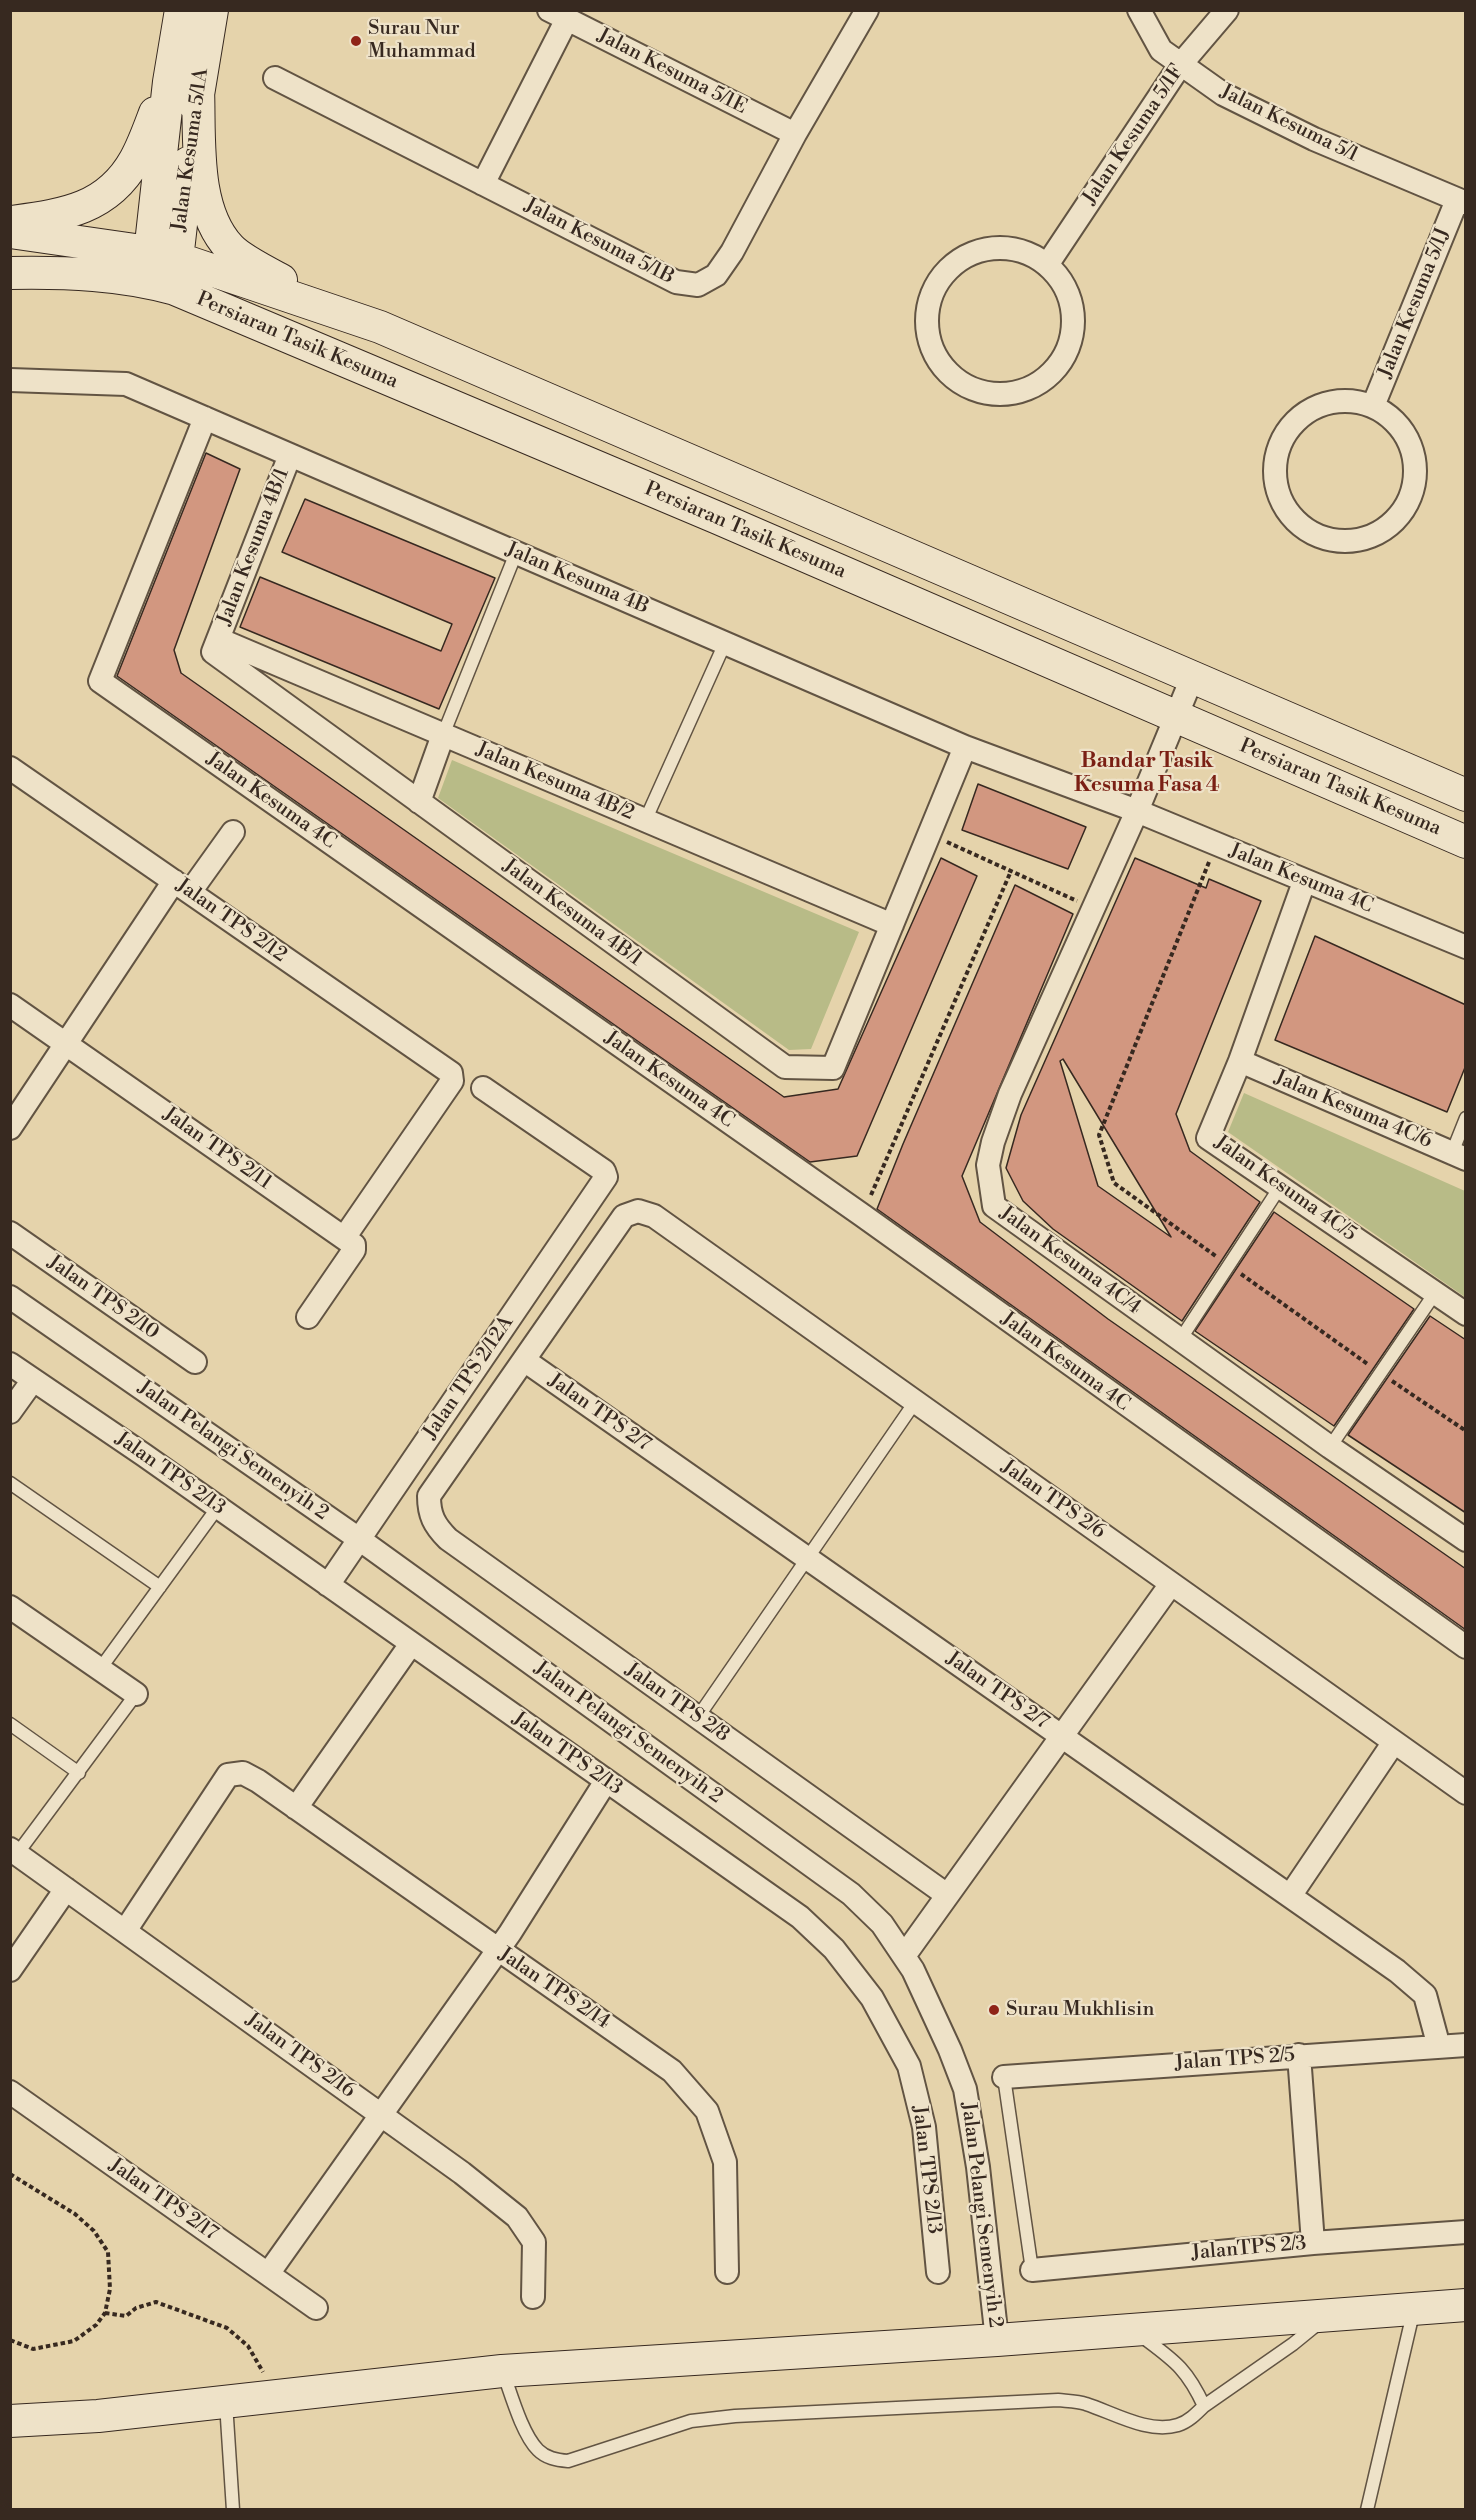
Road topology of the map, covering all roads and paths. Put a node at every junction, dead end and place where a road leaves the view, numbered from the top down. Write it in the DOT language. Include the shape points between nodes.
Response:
graph roads {
  1 [pos="182,10"];
  2 [pos="212,10"];
  3 [pos="867,10"];
  4 [pos="1139,10"];
  5 [pos="1227,10"];
  6 [pos="558,15"];
  7 [pos="1181,64"];
  8 [pos="275,78"];
  9 [pos="183,85"];
  10 [pos="795,134"];
  11 [pos="483,184"];
  12 [pos="1461,201"];
  13 [pos="10,222"];
  14 [pos="10,232"];
  15 [pos="1047,265"];
  16 [pos="162,270"];
  17 [pos="10,273"];
  18 [pos="380,327"];
  19 [pos="10,380"];
  20 [pos="1373,406"];
  21 [pos="205,418"];
  22 [pos="290,455"];
  23 [pos="516,553"];
  24 [pos="218,639"];
  25 [pos="725,643"];
  26 [pos="1192,678"];
  27 [pos="1176,718"];
  28 [pos="443,735"];
  29 [pos="965,747"];
  30 [pos="10,768"];
  31 [pos="1466,795"];
  32 [pos="419,802"];
  33 [pos="1137,811"];
  34 [pos="645,820"];
  35 [pos="233,832"];
  36 [pos="929,834"];
  37 [pos="1466,842"];
  38 [pos="1011,871"];
  39 [pos="1304,882"];
  40 [pos="182,887"];
  41 [pos="1094,909"];
  42 [pos="892,925"];
  43 [pos="1466,947"];
  44 [pos="10,1005"];
  45 [pos="66,1044"];
  46 [pos="1240,1061"];
  47 [pos="483,1088"];
  48 [pos="1466,1118"];
  49 [pos="10,1128"];
  50 [pos="1459,1156"];
  51 [pos="1280,1187"];
  52 [pos="862,1215"];
  53 [pos="10,1233"];
  54 [pos="344,1238"];
  55 [pos="1435,1293"];
  56 [pos="10,1297"];
  57 [pos="1466,1314"];
  58 [pos="308,1317"];
  59 [pos="1180,1340"];
  60 [pos="524,1360"];
  61 [pos="195,1362"];
  62 [pos="10,1364"];
  63 [pos="33,1380"];
  64 [pos="915,1402"];
  65 [pos="10,1412"];
  66 [pos="1330,1447"];
  67 [pos="10,1483"];
  68 [pos="218,1507"];
  69 [pos="359,1539"];
  70 [pos="1466,1540"];
  71 [pos="807,1558"];
  72 [pos="1172,1584"];
  73 [pos="328,1585"];
  74 [pos="160,1587"];
  75 [pos="10,1607"];
  76 [pos="411,1644"];
  77 [pos="1466,1647"];
  78 [pos="100,1669"];
  79 [pos="136,1694"];
  80 [pos="698,1718"];
  81 [pos="10,1724"];
  82 [pos="1062,1736"];
  83 [pos="1394,1742"];
  84 [pos="79,1773"];
  85 [pos="606,1781"];
  86 [pos="1466,1792"];
  87 [pos="296,1808"];
  88 [pos="14,1852"];
  89 [pos="66,1889"];
  90 [pos="947,1895"];
  91 [pos="1290,1896"];
  92 [pos="125,1931"];
  93 [pos="497,1950"];
  94 [pos="904,1956"];
  95 [pos="11,1969"];
  96 [pos="1466,2045"];
  97 [pos="1439,2047"];
  98 [pos="1299,2055"];
  99 [pos="1004,2077"];
  100 [pos="10,2092"];
  101 [pos="381,2115"];
  102 [pos="10,2174"];
  103 [pos="1466,2232"];
  104 [pos="1313,2243"];
  105 [pos="1032,2270"];
  106 [pos="727,2272"];
  107 [pos="938,2272"];
  108 [pos="268,2274"];
  109 [pos="533,2297"];
  110 [pos="1466,2305"];
  111 [pos="316,2308"];
  112 [pos="1414,2309"];
  113 [pos="105,2313"];
  114 [pos="1328,2316"];
  115 [pos="1133,2330"];
  116 [pos="10,2340"];
  117 [pos="997,2340"];
  118 [pos="502,2371"];
  119 [pos="276,2397"];
  120 [pos="226,2402"];
  121 [pos="1204,2406"];
  122 [pos="10,2421"];
  123 [pos="233,2510"];
  124 [pos="1367,2510"];
  1 -- 9 [label="street, Jalan Kesuma 5/1A"];
  2 -- 9 [label="street, Jalan Kesuma 5/1A"];
  3 -- 10 [label="street, Jalan Kesuma 5/1B"];
  4 -- 7 [label="street, Jalan Kesuma 5/1" via="1161,50"];
  5 -- 7 [label="street, Jalan Kesuma 5/1F"];
  6 -- 10 [label="street, Jalan Kesuma 5/1E"];
  6 -- 11 [label="street"];
  7 -- 12 [label="street, Jalan Kesuma 5/1" via="1223,94 1314,139"];
  7 -- 15 [label="street, Jalan Kesuma 5/1F"];
  8 -- 11 [label="street, Jalan Kesuma 5/1B"];
  9 -- 13 [label="street" via="134,162 104,197 76,210"];
  9 -- 16 [label="street, Jalan Kesuma 5/1A"];
  9 -- 18 [label="street" via="202,192 211,218 230,248 274,276"];
  10 -- 11 [label="street, Jalan Kesuma 5/1B" via="732,252 716,275 698,285 676,282"];
  12 -- 20 [label="street, Jalan Kesuma 5/1J"];
  14 -- 16 [label="street, Persiaran Tasik Kesuma"];
  15 -- 15 [label="street" via="1063,285 1072,309 1072,334 1064,358 1048,377 1026,390 1001,394 976,390 956,379 940,362 930,341 927,318 931,296 943,275 960,260 981,251 1005,248"];
  16 -- 17 [label="street, Persiaran Tasik Kesuma"];
  16 -- 18 [label="street, Persiaran Tasik Kesuma"];
  16 -- 27 [label="street, Persiaran Tasik Kesuma"];
  18 -- 26 [label="street, Persiaran Tasik Kesuma"];
  19 -- 21 [label="street, Jalan Kesuma 4B" via="126,384"];
  20 -- 20 [label="street" via="1392,418 1406,435 1414,455 1416,477 1410,499 1399,517 1382,532 1362,540 1340,542 1316,535 1296,521 1281,502 1275,478 1276,454 1286,431 1303,414 1325,403 1349,401"];
  21 -- 22 [label="street, Jalan Kesuma 4B"];
  21 -- 52 [label="street, Jalan Kesuma 4C" via="100,681"];
  22 -- 23 [label="street, Jalan Kesuma 4B"];
  22 -- 24 [label="street, Jalan Kesuma 4B/1"];
  23 -- 25 [label="street, Jalan Kesuma 4B"];
  23 -- 28 [label="lane"];
  24 -- 28 [label="street, Jalan Kesuma 4B/2"];
  24 -- 32 [label="street, Jalan Kesuma 4B/1" via="213,652"];
  25 -- 29 [label="street, Jalan Kesuma 4B"];
  25 -- 34 [label="lane"];
  26 -- 27 [label="street, Jalan Kesuma 4C/4"];
  26 -- 31 [label="street, Persiaran Tasik Kesuma"];
  27 -- 33 [label="street, Jalan Kesuma 4C/4"];
  27 -- 37 [label="street, Persiaran Tasik Kesuma"];
  28 -- 32 [label="street"];
  28 -- 34 [label="street, Jalan Kesuma 4B/2"];
  29 -- 33 [label="street, Jalan Kesuma 4B"];
  29 -- 36 [label="street, Jalan Kesuma 4B/1"];
  30 -- 40 [label="street, Jalan TPS 2/12"];
  32 -- 42 [label="street, Jalan Kesuma 4B/1" via="785,1067 833,1068"];
  33 -- 39 [label="street, Jalan Kesuma 4C"];
  33 -- 41 [label="street, Jalan Kesuma 4C/4"];
  34 -- 42 [label="street, Jalan Kesuma 4B/2"];
  35 -- 40 [label="street"];
  36 -- 38 [label="path"];
  36 -- 42 [label="street, Jalan Kesuma 4B/1"];
  38 -- 41 [label="path"];
  38 -- 52 [label="path"];
  39 -- 43 [label="street, Jalan Kesuma 4C"];
  39 -- 46 [label="street, Jalan Kesuma 4C/5"];
  40 -- 45 [label="street"];
  40 -- 54 [label="street, Jalan TPS 2/12" via="451,1073 452,1080"];
  41 -- 59 [label="street, Jalan Kesuma 4C/4" via="1010,1094 993,1142 988,1165 994,1206"];
  44 -- 45 [label="street, Jalan TPS 2/11"];
  45 -- 49 [label="street"];
  45 -- 54 [label="street, Jalan TPS 2/11"];
  46 -- 50 [label="street, Jalan Kesuma 4C/6"];
  46 -- 51 [label="street, Jalan Kesuma 4C/5" via="1208,1138"];
  47 -- 69 [label="street, Jalan TPS 2/12A" via="604,1171 606,1177"];
  48 -- 50 [label="lane"];
  51 -- 55 [label="street, Jalan Kesuma 4C/5"];
  51 -- 59 [label="lane"];
  52 -- 77 [label="street, Jalan Kesuma 4C"];
  53 -- 61 [label="street, Jalan TPS 2/10"];
  54 -- 58 [label="street" via="354,1245 354,1250"];
  55 -- 57 [label="street, Jalan Kesuma 4C/5"];
  55 -- 66 [label="lane"];
  56 -- 69 [label="street, Jalan Pelangi Semenyih 2"];
  59 -- 66 [label="street, Jalan Kesuma 4C/4"];
  60 -- 64 [label="street, Jalan TPS 2/6" via="624,1216 638,1211 654,1216"];
  60 -- 71 [label="street, Jalan TPS 2/7"];
  60 -- 80 [label="street, Jalan TPS 2/8" via="429,1496 429,1512 436,1527"];
  62 -- 63 [label="street, Jalan TPS 2/13"];
  63 -- 65 [label="street"];
  63 -- 68 [label="street, Jalan TPS 2/13"];
  64 -- 71 [label="lane"];
  64 -- 72 [label="street, Jalan TPS 2/6"];
  66 -- 70 [label="street, Jalan Kesuma 4C/4"];
  67 -- 74 [label="lane"];
  68 -- 73 [label="street, Jalan TPS 2/13"];
  68 -- 74 [label="lane"];
  69 -- 73 [label="street, Jalan TPS 2/12A"];
  69 -- 94 [label="street, Jalan Pelangi Semenyih 2" via="851,1894 882,1924"];
  71 -- 80 [label="lane"];
  71 -- 82 [label="street, Jalan TPS 2/7"];
  72 -- 82 [label="street"];
  72 -- 83 [label="street, Jalan TPS 2/6"];
  73 -- 76 [label="street, Jalan TPS 2/13"];
  74 -- 78 [label="lane"];
  75 -- 78 [label="street"];
  76 -- 85 [label="street, Jalan TPS 2/13"];
  76 -- 87 [label="street"];
  78 -- 79 [label="street"];
  79 -- 84 [label="lane"];
  80 -- 90 [label="street, Jalan TPS 2/8"];
  81 -- 84 [label="lane"];
  82 -- 90 [label="street"];
  82 -- 91 [label="street, Jalan TPS 2/7"];
  83 -- 86 [label="street, Jalan TPS 2/6"];
  83 -- 91 [label="street"];
  84 -- 88 [label="lane"];
  85 -- 93 [label="street"];
  85 -- 107 [label="street, Jalan TPS 2/13" via="800,1917 834,1949 872,1998 909,2066 924,2127"];
  87 -- 92 [label="street, Jalan TPS 2/14" via="243,1773 228,1775"];
  87 -- 93 [label="street, Jalan TPS 2/14"];
  88 -- 89 [label="street, Jalan TPS 2/16"];
  89 -- 92 [label="street, Jalan TPS 2/16"];
  89 -- 95 [label="street"];
  90 -- 94 [label="street"];
  91 -- 97 [label="street, Jalan TPS 2/7" via="1425,1995"];
  92 -- 101 [label="street, Jalan TPS 2/16"];
  93 -- 101 [label="street"];
  93 -- 106 [label="street, Jalan TPS 2/14" via="672,2071 707,2111 725,2162"];
  94 -- 117 [label="street, Jalan Pelangi Semenyih 2" via="965,2089 978,2167"];
  96 -- 97 [label="street, Jalan TPS 2/5"];
  97 -- 98 [label="street, Jalan TPS 2/5"];
  98 -- 99 [label="street, Jalan TPS 2/5"];
  98 -- 104 [label="street"];
  99 -- 105 [label="lane"];
  100 -- 108 [label="street, Jalan TPS 2/17"];
  101 -- 108 [label="street"];
  101 -- 109 [label="street, Jalan TPS 2/16" via="517,2217 534,2242"];
  102 -- 113 [label="path" via="75,2214 99,2238 108,2252 110,2289"];
  103 -- 104 [label="street, JalanTPS 2/3"];
  104 -- 105 [label="street, JalanTPS 2/3"];
  108 -- 111 [label="street, Jalan TPS 2/17"];
  110 -- 112 [label="street"];
  112 -- 114 [label="street"];
  112 -- 124 [label="lane"];
  113 -- 116 [label="path" via="74,2341 33,2349"];
  113 -- 119 [label="path" via="126,2316 136,2308 156,2302 227,2328 248,2346"];
  114 -- 115 [label="street"];
  114 -- 121 [label="lane"];
  115 -- 117 [label="street"];
  115 -- 121 [label="lane" via="1178,2364"];
  117 -- 118 [label="street"];
  118 -- 119 [label="street"];
  118 -- 121 [label="lane" via="537,2450 552,2460 568,2461 708,2417 1058,2400 1084,2403 1135,2422 1159,2426 1177,2425"];
  119 -- 120 [label="street"];
  120 -- 122 [label="street"];
  120 -- 123 [label="lane"];
}
